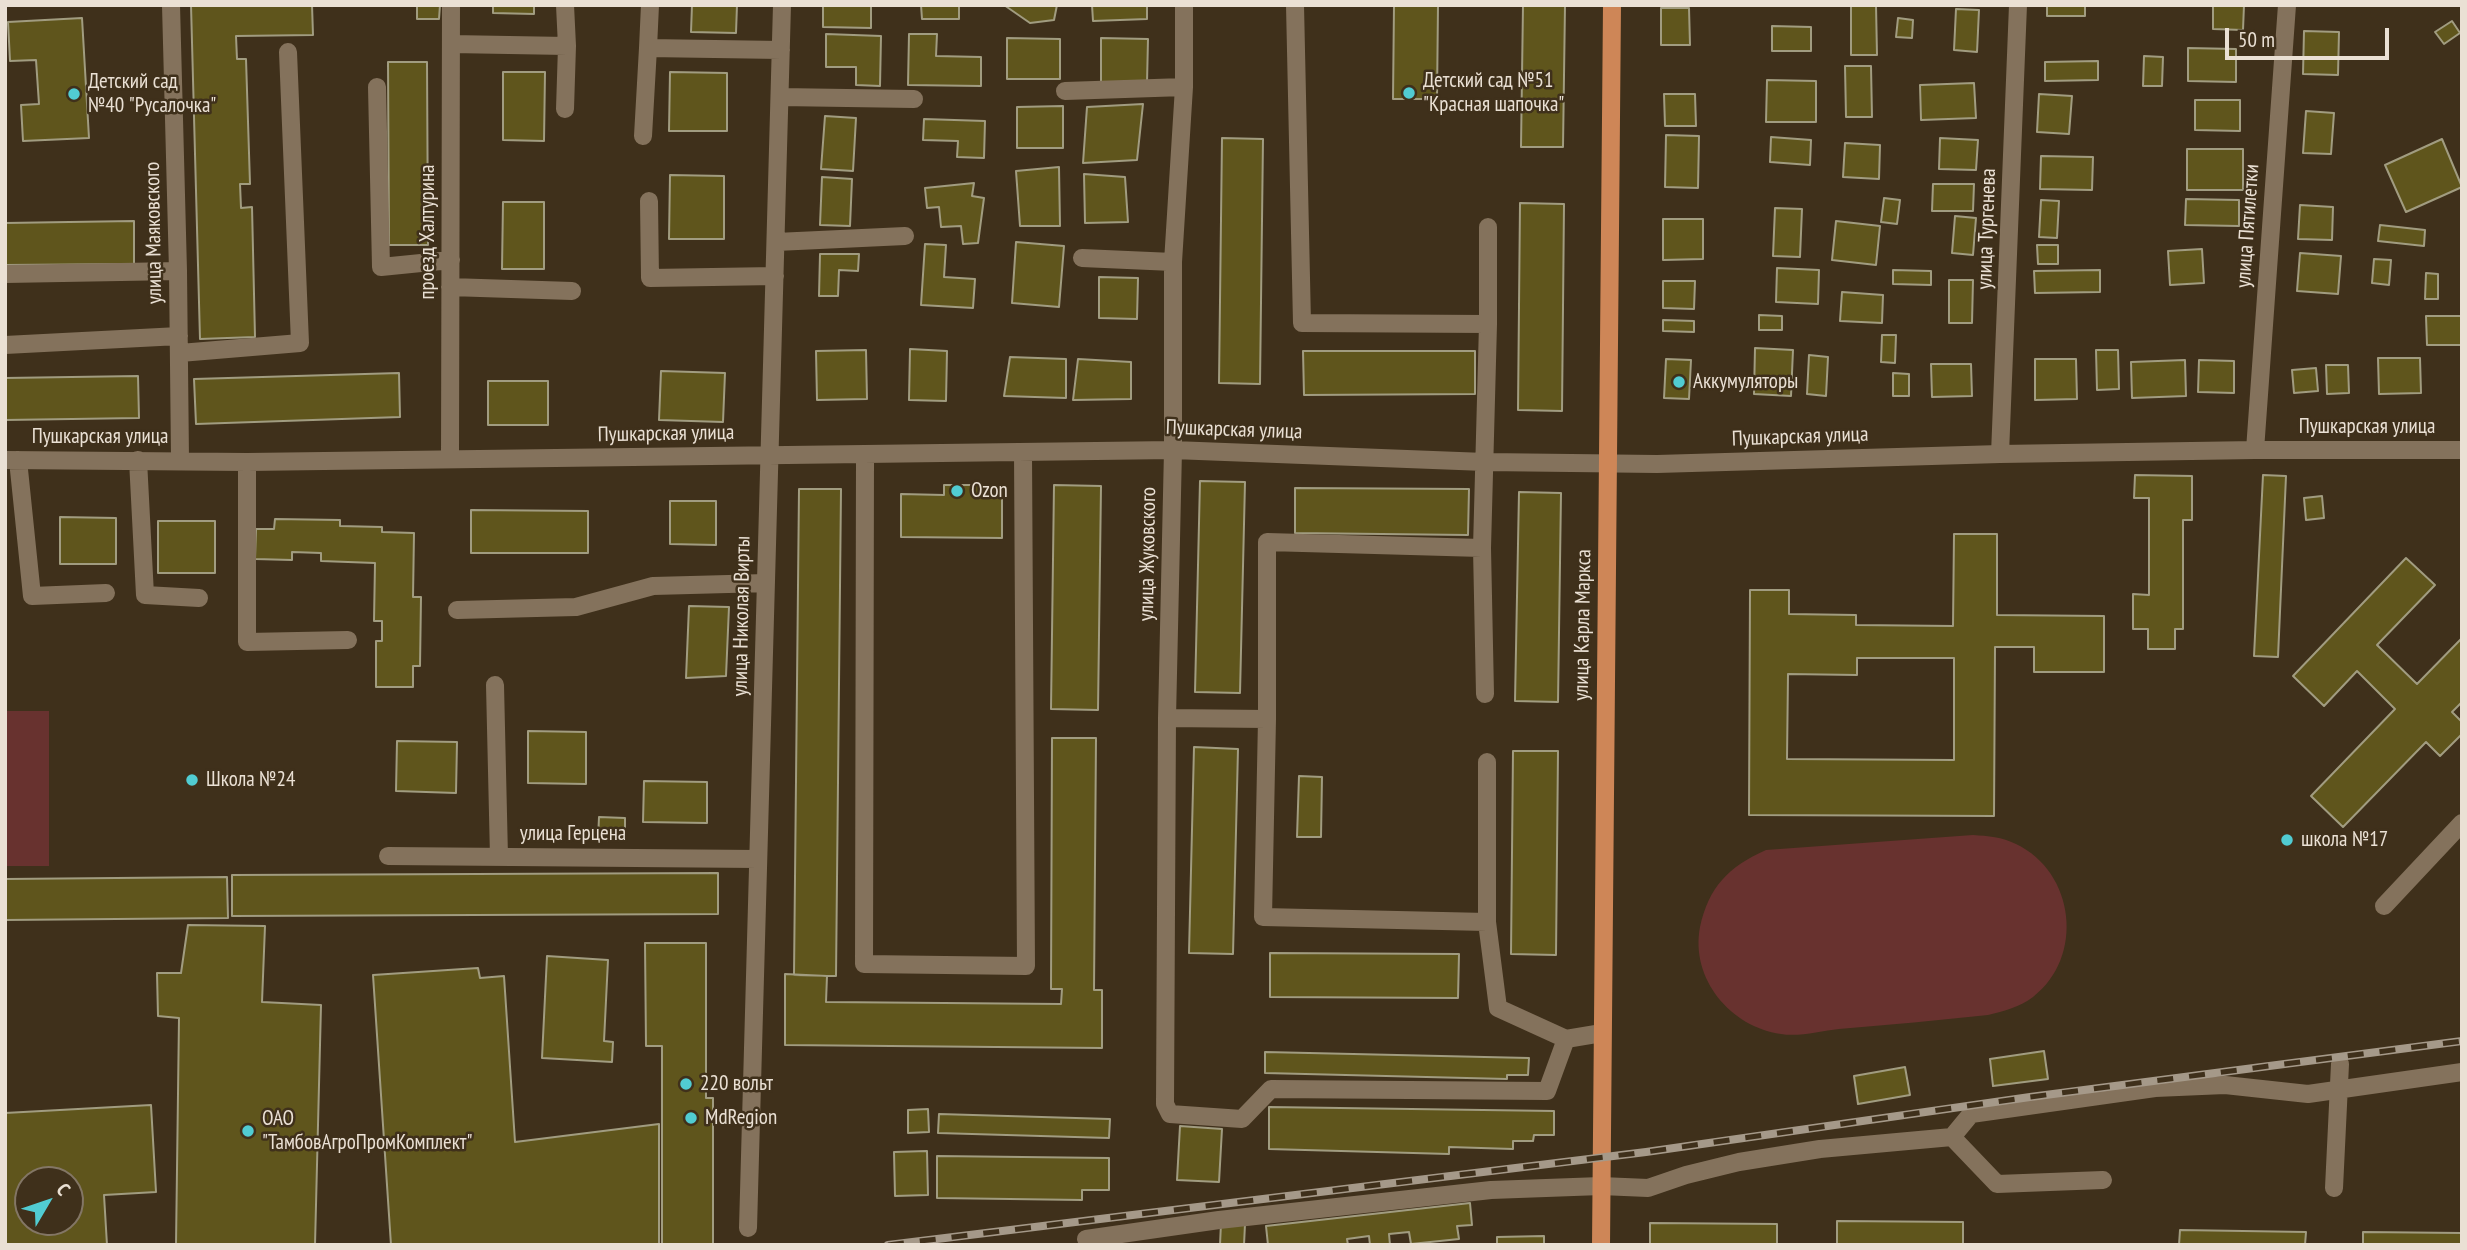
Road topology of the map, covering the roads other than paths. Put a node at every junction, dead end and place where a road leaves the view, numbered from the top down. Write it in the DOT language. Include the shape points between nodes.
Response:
graph roads {
  1 [pos="171,5"];
  2 [pos="451,5"];
  3 [pos="565,5"];
  4 [pos="650,5"];
  5 [pos="782,5"];
  6 [pos="1184,5"];
  7 [pos="1295,5"];
  8 [pos="1612,5"];
  9 [pos="2018,5"];
  10 [pos="2287,5"];
  11 [pos="451,44"];
  12 [pos="568,46"];
  13 [pos="648,48"];
  14 [pos="781,50"];
  15 [pos="288,52"];
  16 [pos="377,87"];
  17 [pos="1184,87"];
  18 [pos="1065,91"];
  19 [pos="780,97"];
  20 [pos="914,99"];
  21 [pos="565,109"];
  22 [pos="643,136"];
  23 [pos="649,201"];
  24 [pos="1488,227"];
  25 [pos="905,236"];
  26 [pos="776,242"];
  27 [pos="1082,258"];
  28 [pos="450,260"];
  29 [pos="1173,262"];
  30 [pos="178,271"];
  31 [pos="5,274"];
  32 [pos="775,276"];
  33 [pos="450,287"];
  34 [pos="572,291"];
  35 [pos="1488,324"];
  36 [pos="179,344"];
  37 [pos="5,345"];
  38 [pos="1173,450"];
  39 [pos="2255,450"];
  40 [pos="2462,450"];
  41 [pos="1023,453"];
  42 [pos="2000,454"];
  43 [pos="865,455"];
  44 [pos="768,456"];
  45 [pos="180,459"];
  46 [pos="12,460"];
  47 [pos="138,460"];
  48 [pos="450,460"];
  49 [pos="247,462"];
  50 [pos="1485,462"];
  51 [pos="1608,463"];
  52 [pos="1482,548"];
  53 [pos="766,583"];
  54 [pos="106,593"];
  55 [pos="199,597"];
  56 [pos="457,610"];
  57 [pos="348,640"];
  58 [pos="495,685"];
  59 [pos="1485,694"];
  60 [pos="1167,718"];
  61 [pos="1268,719"];
  62 [pos="1487,762"];
  63 [pos="2462,822"];
  64 [pos="388,856"];
  65 [pos="499,857"];
  66 [pos="758,859"];
  67 [pos="2384,906"];
  68 [pos="1487,922"];
  69 [pos="1602,1032"];
  70 [pos="1566,1039"];
  71 [pos="2340,1063"];
  72 [pos="2462,1072"];
  73 [pos="2338,1091"];
  74 [pos="1952,1137"];
  75 [pos="2103,1180"];
  76 [pos="1601,1186"];
  77 [pos="2334,1188"];
  78 [pos="748,1228"];
  79 [pos="1086,1239"];
  80 [pos="1601,1245"];
  1 -- 30 [label="street, улица Маяковского"];
  2 -- 11 [label="street, проезд Халтурина"];
  3 -- 12 [label="street"];
  4 -- 13 [label="street"];
  5 -- 14 [label="street, улица Николая Вирты"];
  6 -- 17 [label="street, улица Жуковского"];
  7 -- 35 [label="street" via="1302,323"];
  8 -- 51 [label="main road, улица Карла Маркса"];
  9 -- 42 [label="street, улица Тургенева"];
  10 -- 39 [label="street, улица Пятилетки"];
  11 -- 12 [label="street"];
  11 -- 28 [label="street, проезд Халтурина"];
  12 -- 21 [label="street"];
  13 -- 14 [label="street"];
  13 -- 22 [label="street"];
  14 -- 19 [label="street, улица Николая Вирты"];
  15 -- 36 [label="street" via="300,344"];
  16 -- 28 [label="street" via="381,267"];
  17 -- 18 [label="street"];
  17 -- 29 [label="street, улица Жуковского"];
  19 -- 20 [label="street"];
  19 -- 26 [label="street, улица Николая Вирты"];
  23 -- 32 [label="street" via="650,278"];
  24 -- 35 [label="street"];
  25 -- 26 [label="street"];
  26 -- 32 [label="street, улица Николая Вирты"];
  27 -- 29 [label="street"];
  28 -- 33 [label="street, проезд Халтурина"];
  29 -- 38 [label="street, улица Жуковского"];
  30 -- 31 [label="street"];
  30 -- 36 [label="street, улица Маяковского"];
  32 -- 44 [label="street, улица Николая Вирты"];
  33 -- 34 [label="street"];
  33 -- 48 [label="street, проезд Халтурина"];
  35 -- 50 [label="street"];
  36 -- 37 [label="street"];
  36 -- 45 [label="street, улица Маяковского"];
  38 -- 41 [label="street, Пушкарская улица"];
  38 -- 50 [label="street, Пушкарская улица"];
  38 -- 60 [label="street, улица Жуковского"];
  39 -- 40 [label="street, Пушкарская улица"];
  39 -- 42 [label="street, Пушкарская улица"];
  41 -- 43 [label="street, Пушкарская улица"];
  41 -- 43 [label="street" via="1026,966 864,964"];
  42 -- 51 [label="street, Пушкарская улица"];
  43 -- 44 [label="street, Пушкарская улица"];
  44 -- 48 [label="street, Пушкарская улица"];
  44 -- 53 [label="street, улица Николая Вирты"];
  45 -- 47 [label="street, Пушкарская улица"];
  45 -- 49 [label="street, Пушкарская улица"];
  46 -- 47 [label="street, Пушкарская улица"];
  46 -- 54 [label="street" via="32,596"];
  47 -- 55 [label="street" via="145,595"];
  48 -- 49 [label="street, Пушкарская улица"];
  49 -- 57 [label="street" via="247,642"];
  50 -- 51 [label="street, Пушкарская улица"];
  50 -- 52 [label="street"];
  51 -- 69 [label="main road, улица Карла Маркса"];
  52 -- 59 [label="street"];
  52 -- 61 [label="street" via="1267,542"];
  53 -- 56 [label="street" via="653,586 576,607"];
  53 -- 66 [label="street, улица Николая Вирты"];
  58 -- 65 [label="street"];
  60 -- 61 [label="street"];
  60 -- 70 [label="street, улица Жуковского" via="1166,1104 1170,1114 1242,1119 1271,1089 1547,1091"];
  61 -- 68 [label="street" via="1263,917"];
  62 -- 68 [label="street"];
  63 -- 67 [label="street"];
  64 -- 65 [label="street, улица Герцена"];
  65 -- 66 [label="street, улица Герцена"];
  66 -- 78 [label="street, улица Николая Вирты"];
  68 -- 70 [label="street" via="1498,1008"];
  69 -- 70 [label="street"];
  69 -- 76 [label="main road, улица Карла Маркса"];
  71 -- 73 [label="street"];
  72 -- 73 [label="street"];
  73 -- 74 [label="street" via="2308,1094 2225,1085 2104,1094 1971,1114"];
  73 -- 77 [label="street"];
  74 -- 75 [label="street" via="1997,1184"];
  74 -- 76 [label="street" via="1739,1162 1648,1188"];
  76 -- 79 [label="street" via="1429,1196"];
  76 -- 80 [label="main road, улица Карла Маркса"];
}
